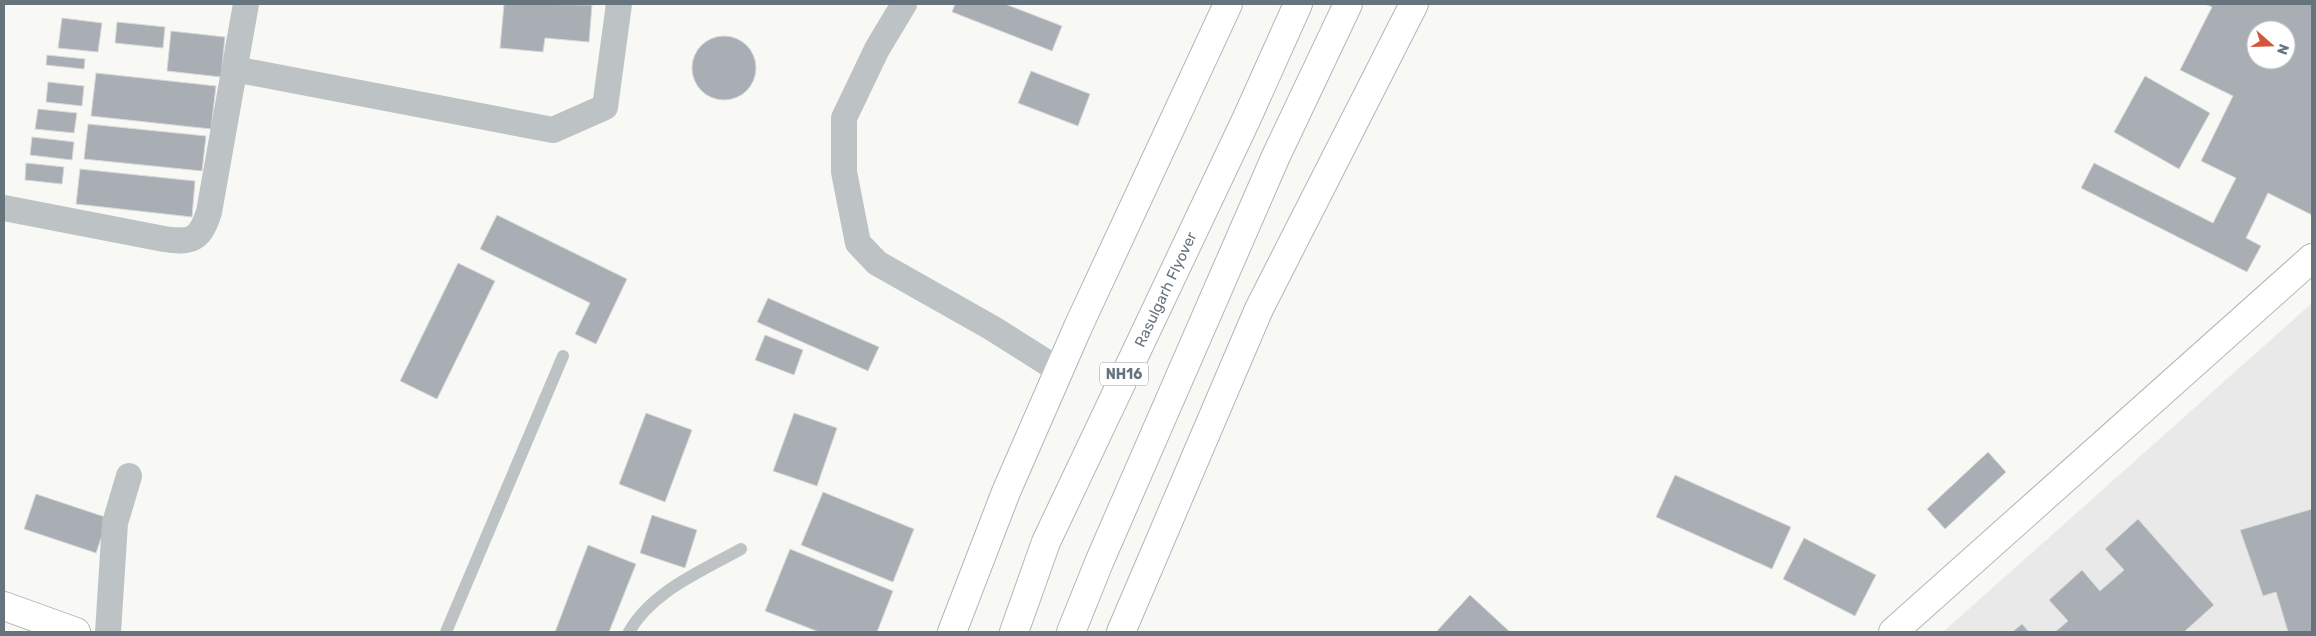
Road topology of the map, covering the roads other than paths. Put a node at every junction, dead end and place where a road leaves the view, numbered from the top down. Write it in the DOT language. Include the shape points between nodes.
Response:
graph roads {
  1 [pos="246,4"];
  2 [pos="619,4"];
  3 [pos="904,4"];
  4 [pos="1228,4"];
  5 [pos="1298,4"];
  6 [pos="1348,4"];
  7 [pos="1414,4"];
  8 [pos="234,69"];
  9 [pos="4,208"];
  10 [pos="2312,258"];
  11 [pos="563,356"];
  12 [pos="1060,371"];
  13 [pos="128,476"];
  14 [pos="741,548"];
  15 [pos="4,606"];
  16 [pos="76,632"];
  17 [pos="108,632"];
  18 [pos="446,632"];
  19 [pos="629,632"];
  20 [pos="952,632"];
  21 [pos="1014,632"];
  22 [pos="1071,632"];
  23 [pos="1121,632"];
  24 [pos="1893,632"];
  1 -- 8 [label="street"];
  2 -- 8 [label="street" via="605,106 553,130"];
  3 -- 12 [label="street" via="877,49 844,118 844,172 858,243 877,263 984,323"];
  4 -- 12 [label="main road"];
  5 -- 21 [label="main road, Rasulgarh Flyover / NH16" via="1046,542"];
  6 -- 22 [label="main road" via="1272,165"];
  7 -- 23 [label="main road" via="1259,309"];
  8 -- 9 [label="street" via="209,212 196,237 184,242 164,239"];
  10 -- 24 [label="main road"];
  11 -- 18 [label="lane"];
  12 -- 20 [label="main road" via="1006,492"];
  13 -- 17 [label="street" via="116,523"];
  14 -- 19 [label="lane" via="669,590 638,616"];
  15 -- 16 [label="main road"];
}
